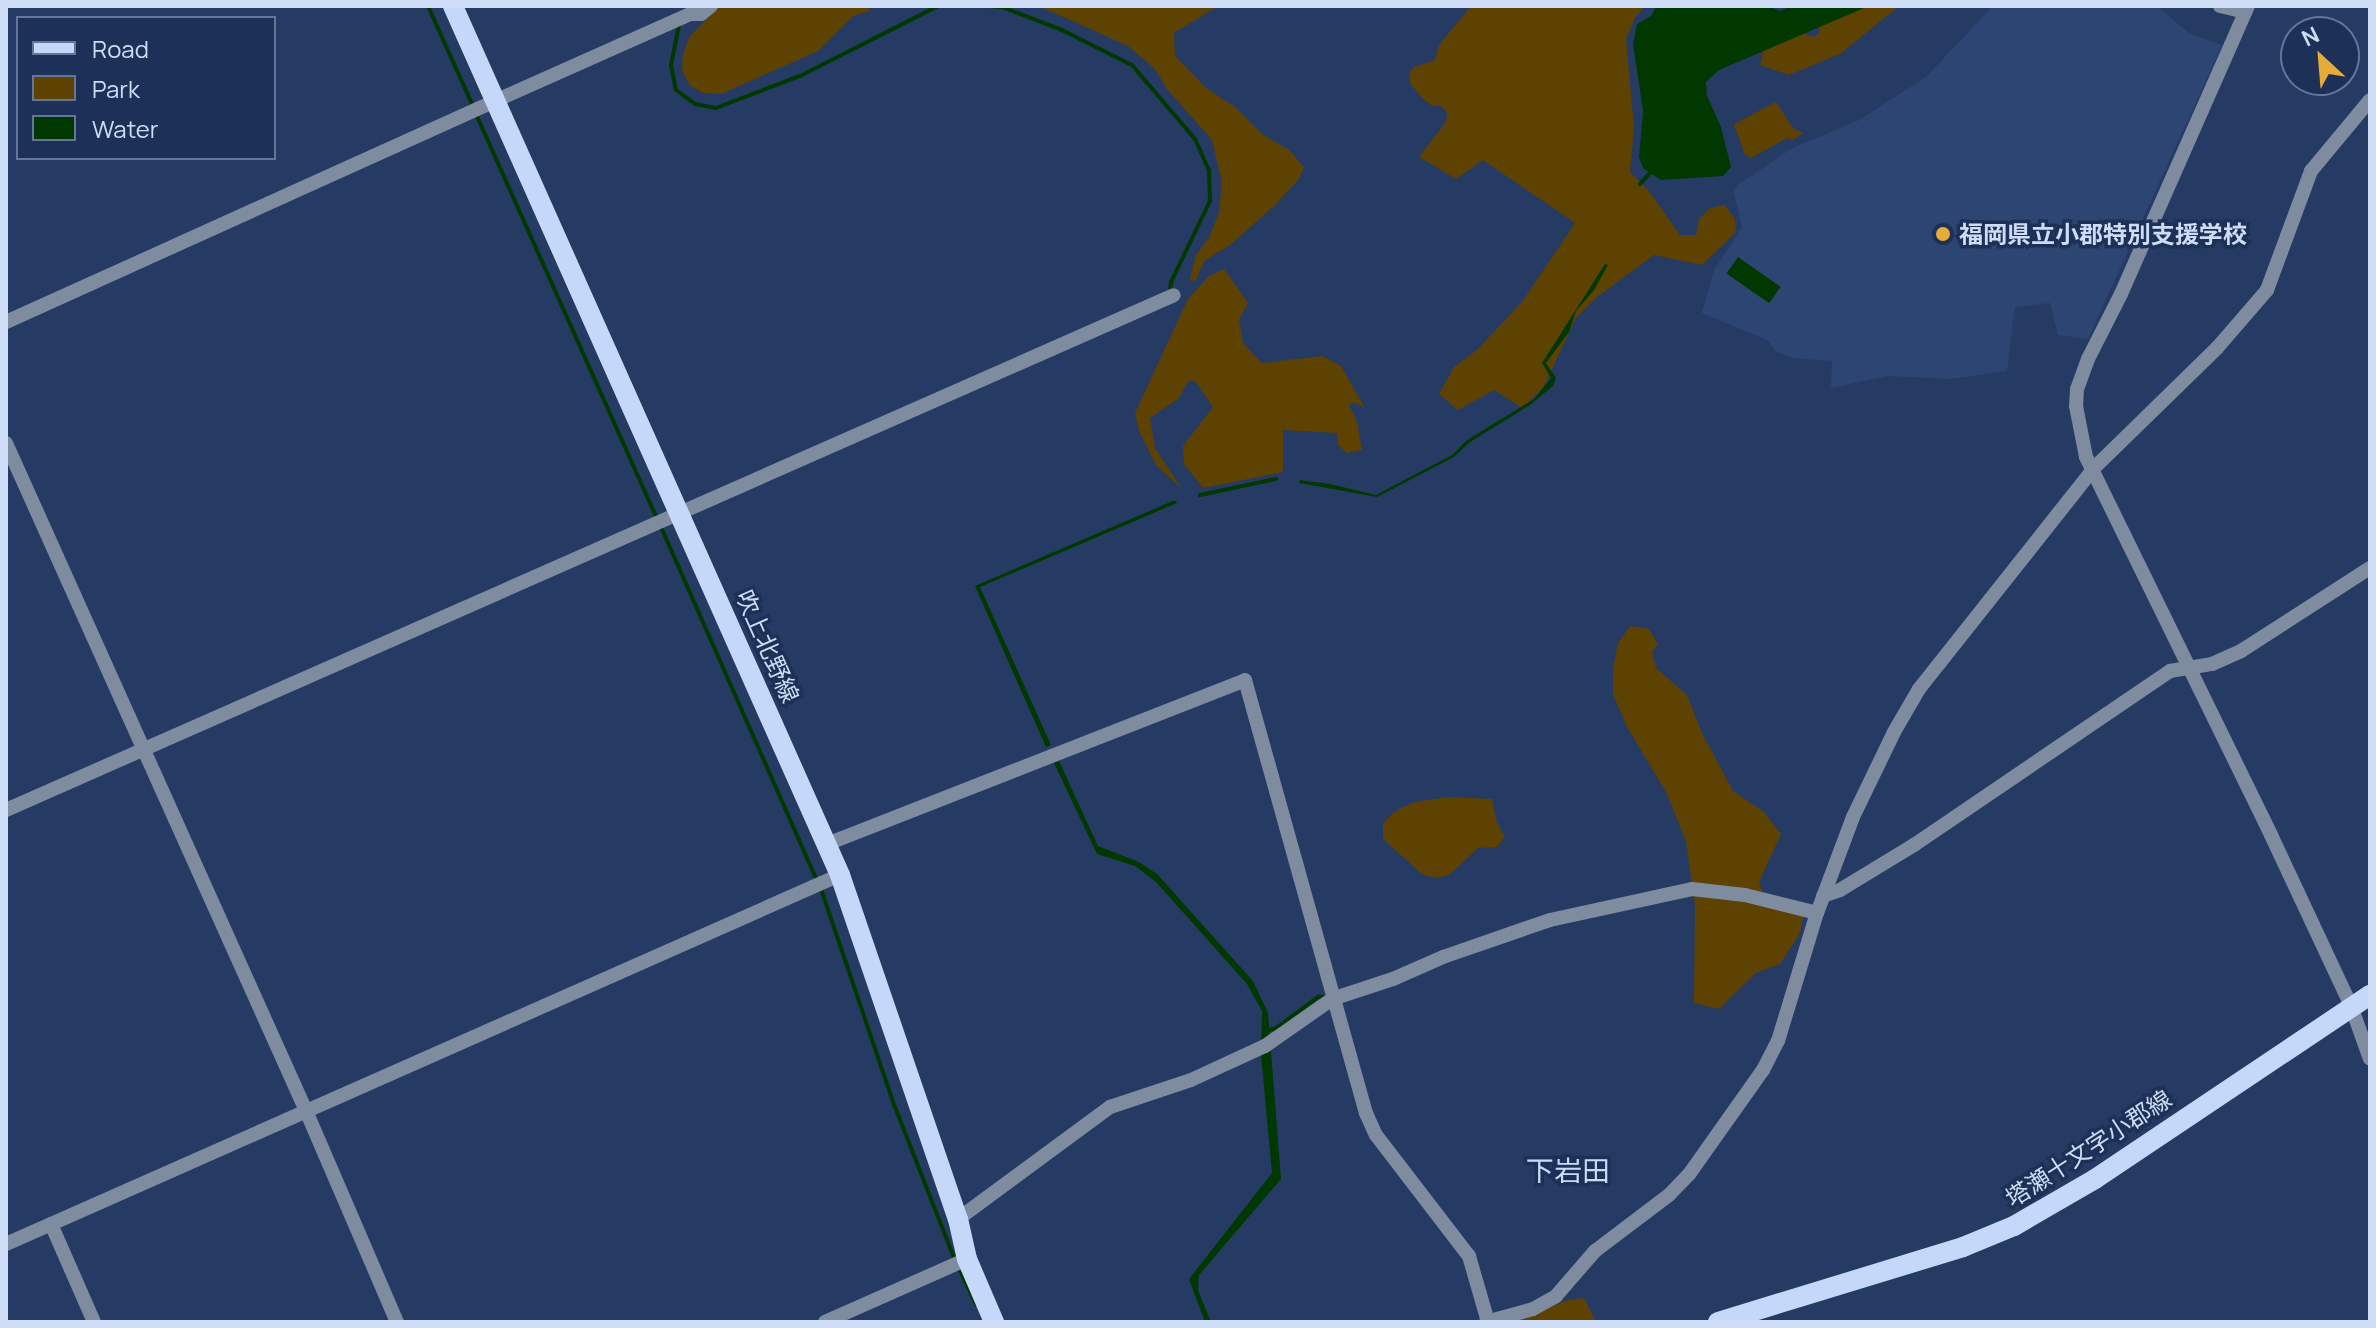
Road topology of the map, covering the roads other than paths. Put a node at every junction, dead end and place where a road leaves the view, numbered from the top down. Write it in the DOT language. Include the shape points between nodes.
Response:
graph roads {
  1 [pos="453,6"];
  2 [pos="711,6"];
  3 [pos="2220,6"];
  4 [pos="2247,9"];
  5 [pos="2370,100"];
  6 [pos="495,101"];
  7 [pos="1174,295"];
  8 [pos="6,322"];
  9 [pos="6,443"];
  10 [pos="2094,468"];
  11 [pos="681,514"];
  12 [pos="2370,568"];
  13 [pos="2186,666"];
  14 [pos="142,751"];
  15 [pos="6,810"];
  16 [pos="827,844"];
  17 [pos="840,875"];
  18 [pos="1823,896"];
  19 [pos="1817,913"];
  20 [pos="2370,995"];
  21 [pos="1332,999"];
  22 [pos="2351,1006"];
  23 [pos="2370,1059"];
  24 [pos="307,1113"];
  25 [pos="958,1219"];
  26 [pos="51,1224"];
  27 [pos="6,1244"];
  28 [pos="967,1259"];
  29 [pos="94,1322"];
  30 [pos="397,1322"];
  31 [pos="825,1322"];
  32 [pos="994,1322"];
  33 [pos="1488,1322"];
  34 [pos="1718,1322"];
  1 -- 6 [label="main road, 吹上北野線"];
  2 -- 6 [label="street"];
  3 -- 4 [label="street"];
  4 -- 10 [label="street" via="2077,389 2086,457"];
  5 -- 10 [label="street" via="2311,171 2267,290 2217,348"];
  6 -- 8 [label="street"];
  6 -- 11 [label="main road, 吹上北野線"];
  7 -- 11 [label="street"];
  9 -- 14 [label="street"];
  10 -- 13 [label="street"];
  10 -- 18 [label="street" via="1919,689 1853,817"];
  11 -- 14 [label="street"];
  11 -- 16 [label="main road, 吹上北野線"];
  12 -- 13 [label="street" via="2241,651 2212,664"];
  13 -- 18 [label="street" via="2170,671 1914,845"];
  13 -- 22 [label="street"];
  14 -- 15 [label="street"];
  14 -- 24 [label="street"];
  16 -- 17 [label="main road, 吹上北野線"];
  16 -- 21 [label="street" via="1245,680"];
  17 -- 24 [label="street"];
  17 -- 25 [label="main road, 吹上北野線"];
  18 -- 19 [label="street"];
  19 -- 21 [label="street" via="1745,895 1692,889 1550,920"];
  19 -- 33 [label="street" via="1778,1041 1690,1173 1595,1251 1556,1296"];
  20 -- 22 [label="main road, 塔瀬十文字小郡線"];
  21 -- 25 [label="street" via="1265,1046 1089,1119"];
  21 -- 33 [label="street" via="1376,1135 1469,1256"];
  22 -- 23 [label="street"];
  22 -- 34 [label="main road, 塔瀬十文字小郡線" via="2095,1179 2014,1226 1963,1247"];
  24 -- 26 [label="street"];
  24 -- 30 [label="street"];
  25 -- 28 [label="main road, 吹上北野線"];
  26 -- 27 [label="street"];
  26 -- 29 [label="street"];
  28 -- 31 [label="street"];
  28 -- 32 [label="main road, 吹上北野線"];
}
